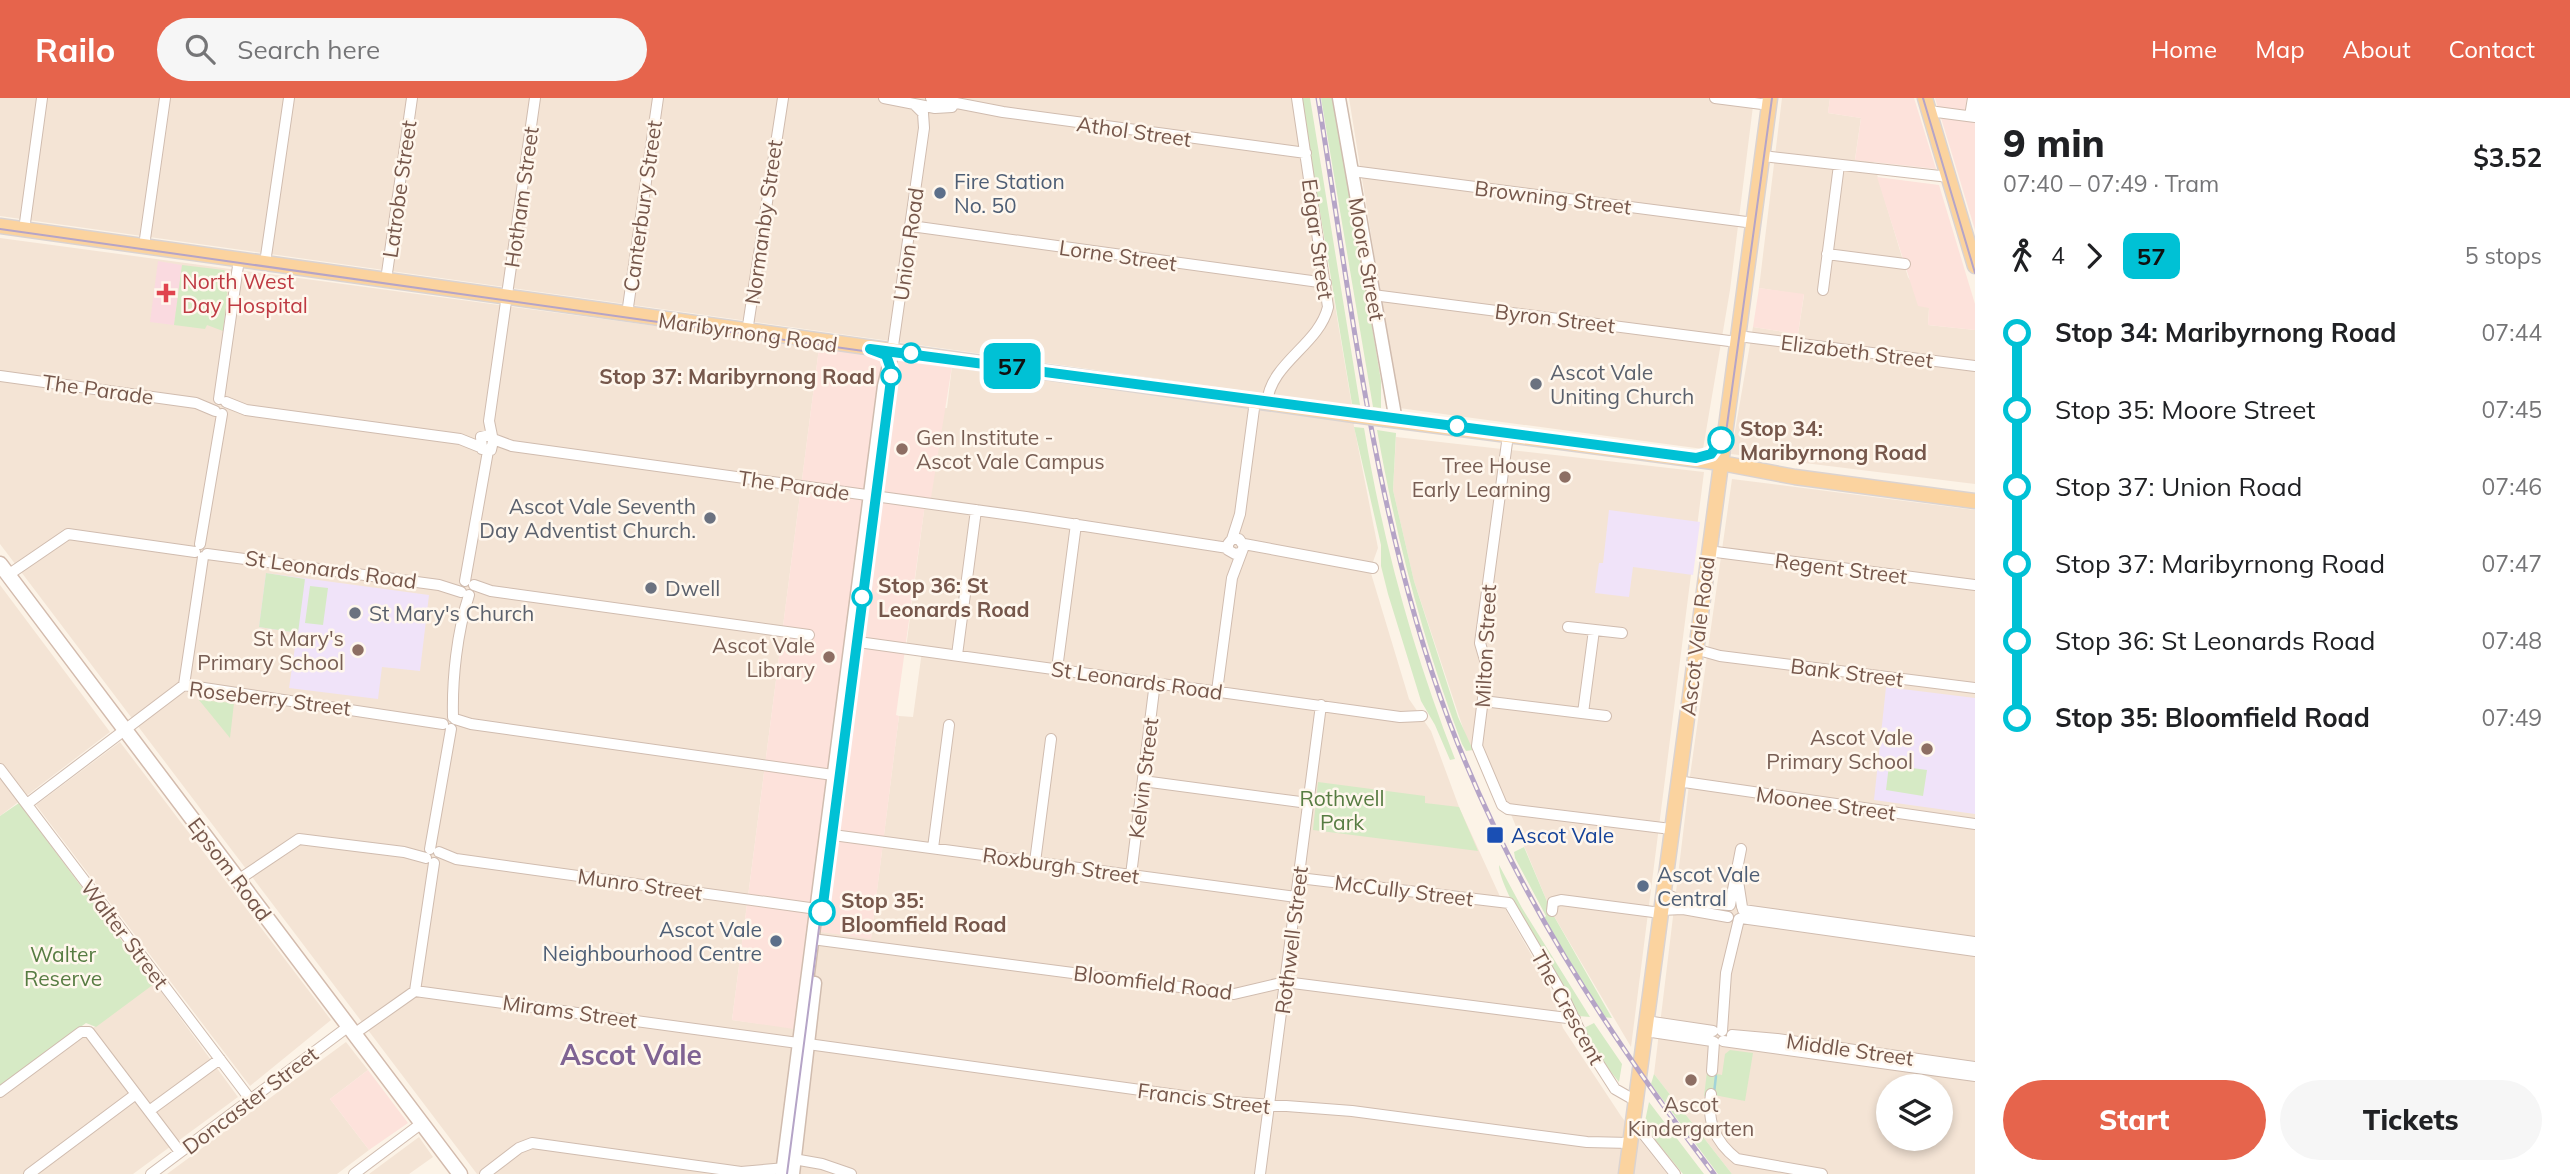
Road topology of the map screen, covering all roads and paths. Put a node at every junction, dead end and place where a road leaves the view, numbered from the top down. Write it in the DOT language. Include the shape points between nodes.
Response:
graph roads {
  1 [pos="42,98"];
  2 [pos="165,98"];
  3 [pos="289,98"];
  4 [pos="412,98"];
  5 [pos="535,98"];
  6 [pos="657,98"];
  7 [pos="781,98"];
  8 [pos="884,98"];
  9 [pos="1297,98"];
  10 [pos="1339,98"];
  11 [pos="1715,98"];
  12 [pos="1973,98"];
  13 [pos="1770,102"];
  14 [pos="1927,104"];
  15 [pos="927,105"];
  16 [pos="1973,117"];
  17 [pos="1306,153"];
  18 [pos="1763,156"];
  19 [pos="1839,165"];
  20 [pos="1352,171"];
  21 [pos="1949,177"];
  22 [pos="1754,223"];
  23 [pos="0,226"];
  24 [pos="911,226"];
  25 [pos="1970,229"];
  26 [pos="24,230"];
  27 [pos="144,246"];
  28 [pos="1828,254"];
  29 [pos="239,259"];
  30 [pos="265,263"];
  31 [pos="1905,264"];
  32 [pos="1975,265"];
  33 [pos="386,280"];
  34 [pos="1326,283"];
  35 [pos="1823,289"];
  36 [pos="1373,295"];
  37 [pos="506,296"];
  38 [pos="627,314"];
  39 [pos="747,332"];
  40 [pos="1738,339"];
  41 [pos="888,359"];
  42 [pos="1975,366"];
  43 [pos="0,376"];
  44 [pos="884,386"];
  45 [pos="1261,402"];
  46 [pos="220,406"];
  47 [pos="1390,420"];
  48 [pos="1508,435"];
  49 [pos="486,443"];
  50 [pos="1721,463"];
  51 [pos="1746,467"];
  52 [pos="1975,491"];
  53 [pos="874,496"];
  54 [pos="1975,500"];
  55 [pos="976,510"];
  56 [pos="1076,524"];
  57 [pos="1236,546"];
  58 [pos="201,550"];
  59 [pos="1708,551"];
  60 [pos="1373,568"];
  61 [pos="4,570"];
  62 [pos="1975,585"];
  63 [pos="467,588"];
  64 [pos="1568,627"];
  65 [pos="1594,630"];
  66 [pos="1622,633"];
  67 [pos="809,635"];
  68 [pos="854,642"];
  69 [pos="1694,653"];
  70 [pos="957,655"];
  71 [pos="1057,669"];
  72 [pos="1154,682"];
  73 [pos="184,685"];
  74 [pos="1975,688"];
  75 [pos="1217,691"];
  76 [pos="1483,701"];
  77 [pos="1321,705"];
  78 [pos="1583,713"];
  79 [pos="1422,716"];
  80 [pos="1606,716"];
  81 [pos="449,722"];
  82 [pos="949,725"];
  83 [pos="124,729"];
  84 [pos="1051,739"];
  85 [pos="0,769"];
  86 [pos="837,776"];
  87 [pos="1143,781"];
  88 [pos="1677,781"];
  89 [pos="1308,803"];
  90 [pos="27,804"];
  91 [pos="1975,824"];
  92 [pos="1671,829"];
  93 [pos="830,835"];
  94 [pos="933,848"];
  95 [pos="1741,849"];
  96 [pos="432,856"];
  97 [pos="1035,862"];
  98 [pos="1737,874"];
  99 [pos="1132,875"];
  100 [pos="1298,878"];
  101 [pos="238,880"];
  102 [pos="1663,893"];
  103 [pos="1296,897"];
  104 [pos="1509,903"];
  105 [pos="1730,905"];
  106 [pos="820,910"];
  107 [pos="1552,911"];
  108 [pos="1661,911"];
  109 [pos="1737,915"];
  110 [pos="1878,933"];
  111 [pos="816,939"];
  112 [pos="1975,942"];
  113 [pos="1975,951"];
  114 [pos="1286,982"];
  115 [pos="415,990"];
  116 [pos="1576,1019"];
  117 [pos="1646,1026"];
  118 [pos="351,1030"];
  119 [pos="1718,1036"];
  120 [pos="803,1044"];
  121 [pos="220,1059"];
  122 [pos="1975,1067"];
  123 [pos="1712,1071"];
  124 [pos="1975,1076"];
  125 [pos="0,1092"];
  126 [pos="136,1094"];
  127 [pos="1710,1094"];
  128 [pos="250,1099"];
  129 [pos="1636,1101"];
  130 [pos="1269,1107"];
  131 [pos="149,1111"];
  132 [pos="1633,1121"];
  133 [pos="422,1123"];
  134 [pos="1629,1147"];
  135 [pos="180,1152"];
  136 [pos="788,1167"];
  137 [pos="1794,1172"];
  138 [pos="746,1173"];
  139 [pos="29,1174"];
  140 [pos="151,1174"];
  141 [pos="354,1174"];
  142 [pos="460,1174"];
  143 [pos="485,1174"];
  144 [pos="852,1174"];
  145 [pos="1260,1174"];
  146 [pos="1626,1174"];
  147 [pos="1675,1174"];
  148 [pos="1822,1174"];
  1 -- 26 [label="street"];
  2 -- 27 [label="street"];
  3 -- 30 [label="street"];
  4 -- 33 [label="street, Latrobe Street"];
  5 -- 37 [label="street, Hotham Street"];
  6 -- 38 [label="street, Canterbury Street"];
  7 -- 39 [label="street, Normanby Street"];
  8 -- 15 [label="street, Athol Street"];
  9 -- 17 [label="street, Edgar Street"];
  10 -- 20 [label="street, Moore Street"];
  11 -- 13 [label="street"];
  12 -- 16 [label="street"];
  13 -- 18 [label="main road, Ascot Vale Road"];
  14 -- 16 [label="street"];
  14 -- 21 [label="main road"];
  15 -- 17 [label="street, Athol Street"];
  15 -- 24 [label="street, Union Road"];
  17 -- 34 [label="street, Edgar Street"];
  18 -- 19 [label="street"];
  18 -- 22 [label="main road, Ascot Vale Road"];
  19 -- 21 [label="street"];
  19 -- 28 [label="street"];
  20 -- 22 [label="street, Browning Street"];
  20 -- 36 [label="street, Moore Street"];
  21 -- 25 [label="main road"];
  22 -- 40 [label="main road, Ascot Vale Road"];
  23 -- 26 [label="main road, Maribyrnong Road"];
  24 -- 34 [label="street, Lorne Street"];
  24 -- 41 [label="street, Union Road"];
  25 -- 32 [label="main road"];
  26 -- 27 [label="main road, Maribyrnong Road"];
  27 -- 29 [label="main road, Maribyrnong Road"];
  28 -- 31 [label="street"];
  28 -- 35 [label="street"];
  29 -- 30 [label="main road, Maribyrnong Road"];
  29 -- 46 [label="street"];
  30 -- 33 [label="main road, Maribyrnong Road"];
  33 -- 37 [label="main road, Maribyrnong Road"];
  34 -- 45 [label="street, Edgar Street" via="1326,315"];
  36 -- 40 [label="street, Byron Street"];
  36 -- 47 [label="street, Moore Street"];
  37 -- 38 [label="main road, Maribyrnong Road"];
  37 -- 49 [label="street, Hotham Street"];
  38 -- 39 [label="main road, Maribyrnong Road"];
  39 -- 41 [label="main road, Maribyrnong Road"];
  40 -- 42 [label="street, Elizabeth Street"];
  40 -- 50 [label="main road, Ascot Vale Road"];
  41 -- 44 [label="street, Union Road"];
  41 -- 44 [label="street, Union Road" via="874,354 882,365"];
  41 -- 45 [label="main road, Maribyrnong Road"];
  41 -- 53 [label="street, Union Road"];
  43 -- 46 [label="street, The Parade"];
  44 -- 53 [label="street, Union Road"];
  45 -- 47 [label="main road, Maribyrnong Road, bridge"];
  45 -- 57 [label="street, Edgar Street"];
  46 -- 49 [label="street, The Parade"];
  46 -- 58 [label="street"];
  47 -- 48 [label="main road, Maribyrnong Road"];
  48 -- 50 [label="main road, Maribyrnong Road"];
  48 -- 76 [label="street, Milton Street" via="1480,643 1487,667"];
  49 -- 53 [label="street, The Parade"];
  49 -- 63 [label="street"];
  50 -- 51 [label="main road, Maribyrnong Road"];
  50 -- 59 [label="main road, Ascot Vale Road"];
  51 -- 52 [label="main road, Maribyrnong Road"];
  51 -- 54 [label="main road, Maribyrnong Road"];
  53 -- 55 [label="street, The Parade"];
  53 -- 68 [label="street, Union Road"];
  55 -- 56 [label="street, The Parade"];
  55 -- 70 [label="street"];
  56 -- 57 [label="street, The Parade"];
  56 -- 71 [label="street"];
  57 -- 60 [label="street, The Parade"];
  57 -- 75 [label="street, Edgar Street"];
  58 -- 61 [label="street, St Leonards Road" via="68,534"];
  58 -- 63 [label="street, St Leonards Road"];
  58 -- 73 [label="street"];
  59 -- 62 [label="street, Regent Street"];
  59 -- 69 [label="main road, Ascot Vale Road"];
  61 -- 83 [label="main road, Epsom Road"];
  63 -- 67 [label="street, St Leonards Road"];
  63 -- 81 [label="street"];
  64 -- 65 [label="street"];
  65 -- 66 [label="street"];
  65 -- 78 [label="street"];
  68 -- 70 [label="street, St Leonards Road"];
  68 -- 86 [label="street, Union Road"];
  69 -- 74 [label="street, Bank Street"];
  69 -- 88 [label="main road, Ascot Vale Road"];
  70 -- 71 [label="street, St Leonards Road"];
  71 -- 72 [label="street, St Leonards Road"];
  72 -- 75 [label="street, St Leonards Road"];
  72 -- 87 [label="street, Kelvin Street"];
  73 -- 81 [label="street, Roseberry Street"];
  73 -- 83 [label="street, Roseberry Street"];
  75 -- 77 [label="street, St Leonards Road"];
  76 -- 78 [label="street"];
  76 -- 92 [label="street, Milton Street" via="1479,753 1506,808"];
  77 -- 79 [label="street, St Leonards Road"];
  77 -- 89 [label="street, Rothwell Street"];
  78 -- 80 [label="street"];
  81 -- 86 [label="street, Roseberry Street"];
  81 -- 96 [label="street"];
  82 -- 94 [label="street"];
  83 -- 90 [label="street, Roseberry Street"];
  83 -- 101 [label="main road, Epsom Road"];
  84 -- 97 [label="street"];
  85 -- 90 [label="street, Walter Street"];
  86 -- 93 [label="street, Union Road"];
  87 -- 89 [label="street"];
  87 -- 99 [label="street, Kelvin Street"];
  88 -- 91 [label="street, Moonee Street"];
  88 -- 92 [label="main road, Ascot Vale Road"];
  89 -- 100 [label="street, Rothwell Street"];
  90 -- 121 [label="street, Walter Street"];
  92 -- 102 [label="main road, Ascot Vale Road"];
  93 -- 94 [label="street, Roxburgh Street"];
  93 -- 106 [label="street, Union Road"];
  94 -- 97 [label="street, Roxburgh Street"];
  95 -- 98 [label="street"];
  96 -- 101 [label="street, Munro Street" via="299,839"];
  96 -- 106 [label="street, Munro Street"];
  96 -- 115 [label="street"];
  97 -- 99 [label="street, Roxburgh Street"];
  98 -- 105 [label="street"];
  98 -- 109 [label="street"];
  99 -- 103 [label="street, Roxburgh Street"];
  100 -- 103 [label="street, Rothwell Street"];
  100 -- 104 [label="street, McCully Street"];
  101 -- 118 [label="main road, Epsom Road"];
  102 -- 105 [label="street" via="1682,901"];
  102 -- 108 [label="main road, Ascot Vale Road"];
  103 -- 114 [label="street, Rothwell Street"];
  104 -- 116 [label="street, The Crescent"];
  105 -- 109 [label="street"];
  106 -- 111 [label="street, Union Road"];
  107 -- 108 [label="street" via="1553,902 1561,900"];
  108 -- 109 [label="street"];
  108 -- 117 [label="main road, Ascot Vale Road"];
  109 -- 110 [label="street"];
  109 -- 119 [label="street"];
  110 -- 112 [label="street"];
  110 -- 113 [label="street"];
  111 -- 114 [label="street, Bloomfield Road" via="1234,994"];
  111 -- 120 [label="street, Union Road"];
  114 -- 116 [label="street, Bloomfield Road"];
  114 -- 130 [label="street, Rothwell Street"];
  115 -- 118 [label="street"];
  115 -- 120 [label="street, Mirams Street"];
  116 -- 129 [label="street, The Crescent" via="1615,1089"];
  117 -- 119 [label="street, Middle Street"];
  117 -- 129 [label="main road, Ascot Vale Road"];
  118 -- 128 [label="street, Doncaster Street"];
  118 -- 133 [label="main road, Epsom Road"];
  119 -- 122 [label="street, Middle Street" via="1777,1038"];
  119 -- 123 [label="street"];
  119 -- 124 [label="street, Middle Street"];
  120 -- 130 [label="street, Francis Street"];
  120 -- 136 [label="street, Union Road"];
  121 -- 128 [label="street, Walter Street"];
  121 -- 131 [label="street"];
  125 -- 126 [label="street" via="81,1032 91,1033"];
  126 -- 131 [label="street"];
  126 -- 139 [label="street"];
  127 -- 137 [label="street" via="1709,1121 1742,1162"];
  128 -- 135 [label="street, Doncaster Street"];
  129 -- 132 [label="main road, Ascot Vale Road"];
  130 -- 134 [label="street, Francis Street" via="1352,1111"];
  130 -- 145 [label="street, Rothwell Street"];
  131 -- 135 [label="street"];
  132 -- 134 [label="main road, Ascot Vale Road"];
  132 -- 147 [label="street"];
  133 -- 141 [label="street"];
  133 -- 142 [label="main road, Epsom Road"];
  134 -- 146 [label="main road, Ascot Vale Road"];
  135 -- 140 [label="street, Doncaster Street"];
  136 -- 138 [label="street"];
  136 -- 144 [label="street"];
  137 -- 148 [label="street"];
  138 -- 143 [label="street" via="532,1143"];
}
